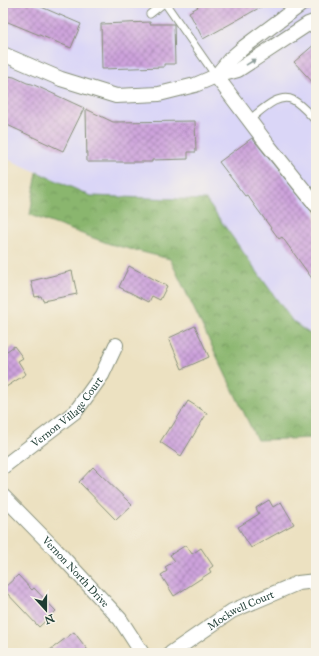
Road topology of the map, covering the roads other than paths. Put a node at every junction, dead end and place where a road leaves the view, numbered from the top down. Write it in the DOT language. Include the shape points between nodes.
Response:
graph roads {
  1 [pos="164,3"];
  2 [pos="303,3"];
  3 [pos="150,14"];
  4 [pos="316,22"];
  5 [pos="3,54"];
  6 [pos="216,76"];
  7 [pos="249,120"];
  8 [pos="316,122"];
  9 [pos="316,205"];
  10 [pos="116,346"];
  11 [pos="3,467"];
  12 [pos="3,496"];
  13 [pos="316,581"];
  14 [pos="142,653"];
  15 [pos="171,653"];
  1 -- 3 [label="lane"];
  1 -- 6 [label="lane"];
  2 -- 6 [label="street" via="244,47"];
  6 -- 4 [label="street, one-way" via="238,70 308,24"];
  5 -- 6 [label="street" via="61,78 116,96 160,94 195,85"];
  6 -- 7 [label="street"];
  7 -- 8 [label="lane" via="273,101 283,98 292,99"];
  7 -- 9 [label="street"];
  10 -- 11 [label="street, Vernon Village Court" via="102,375 76,411"];
  12 -- 14 [label="street, Vernon North Drive" via="120,619"];
  13 -- 15 [label="street, Mockwell Court" via="298,583 232,611"];
}
